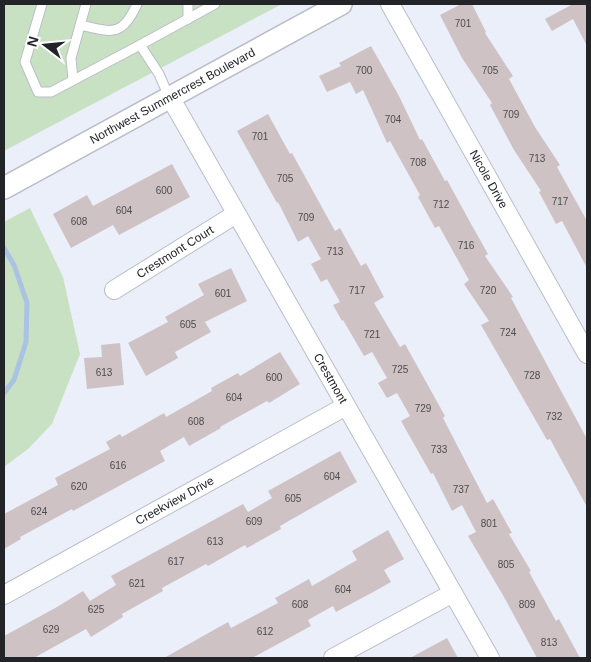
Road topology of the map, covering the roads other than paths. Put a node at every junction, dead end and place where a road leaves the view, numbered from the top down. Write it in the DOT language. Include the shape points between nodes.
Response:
graph roads {
  1 [pos="42,4"];
  2 [pos="86,4"];
  3 [pos="137,4"];
  4 [pos="188,4"];
  5 [pos="215,4"];
  6 [pos="341,4"];
  7 [pos="390,4"];
  8 [pos="188,19"];
  9 [pos="80,25"];
  10 [pos="140,45"];
  11 [pos="73,80"];
  12 [pos="170,97"];
  13 [pos="4,188"];
  14 [pos="236,214"];
  15 [pos="114,290"];
  16 [pos="587,354"];
  17 [pos="346,406"];
  18 [pos="453,592"];
  19 [pos="4,595"];
  20 [pos="333,658"];
  21 [pos="490,658"];
  1 -- 11 [label="lane" via="25,62 38,92 51,92"];
  2 -- 9 [label="lane"];
  3 -- 9 [label="lane" via="119,29 108,31"];
  4 -- 8 [label="lane"];
  5 -- 8 [label="lane"];
  6 -- 12 [label="street, Northwest Summercrest Boulevard"];
  7 -- 16 [label="street, Nicole Drive"];
  8 -- 10 [label="lane"];
  9 -- 11 [label="lane" via="72,58"];
  10 -- 11 [label="lane"];
  10 -- 12 [label="lane"];
  12 -- 13 [label="street, Northwest Summercrest Boulevard"];
  12 -- 14 [label="street, Crestmont"];
  14 -- 15 [label="street, Crestmont Court"];
  14 -- 17 [label="street, Crestmont"];
  17 -- 18 [label="street, Crestmont"];
  17 -- 19 [label="street, Creekview Drive"];
  18 -- 20 [label="street"];
  18 -- 21 [label="street, Crestmont"];
}
